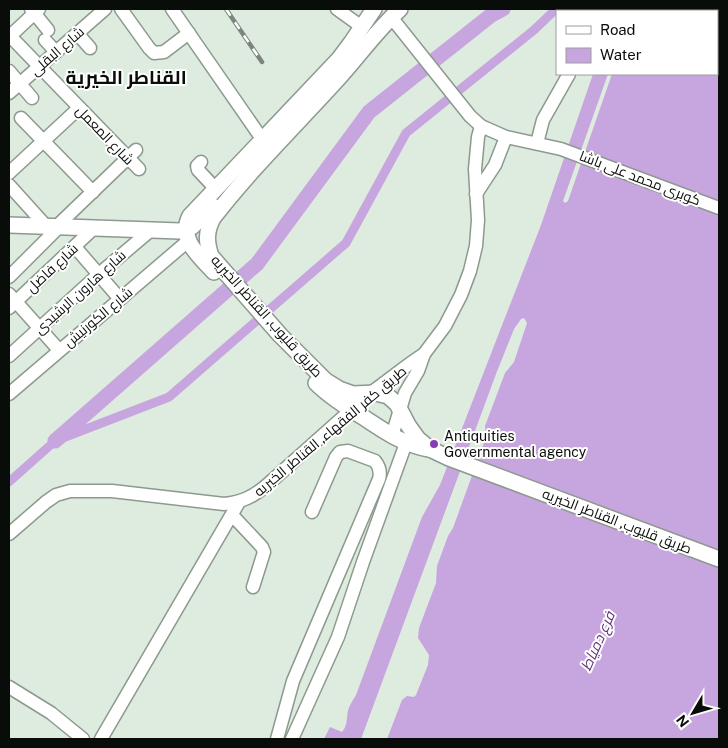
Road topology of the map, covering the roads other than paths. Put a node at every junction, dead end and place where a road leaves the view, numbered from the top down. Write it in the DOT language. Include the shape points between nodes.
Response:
graph roads {
  1 [pos="121,9"];
  2 [pos="172,9"];
  3 [pos="337,9"];
  4 [pos="374,9"];
  5 [pos="35,10"];
  6 [pos="99,11"];
  7 [pos="395,13"];
  8 [pos="362,27"];
  9 [pos="78,33"];
  10 [pos="189,33"];
  11 [pos="9,36"];
  12 [pos="90,48"];
  13 [pos="56,52"];
  14 [pos="39,67"];
  15 [pos="9,71"];
  16 [pos="568,75"];
  17 [pos="20,84"];
  18 [pos="9,94"];
  19 [pos="32,98"];
  20 [pos="79,108"];
  21 [pos="21,118"];
  22 [pos="481,126"];
  23 [pos="506,137"];
  24 [pos="262,138"];
  25 [pos="43,140"];
  26 [pos="537,143"];
  27 [pos="273,150"];
  28 [pos="132,154"];
  29 [pos="201,162"];
  30 [pos="139,169"];
  31 [pos="254,170"];
  32 [pos="9,173"];
  33 [pos="9,185"];
  34 [pos="215,188"];
  35 [pos="93,192"];
  36 [pos="476,194"];
  37 [pos="719,208"];
  38 [pos="9,226"];
  39 [pos="54,227"];
  40 [pos="94,228"];
  41 [pos="151,230"];
  42 [pos="195,245"];
  43 [pos="75,247"];
  44 [pos="99,274"];
  45 [pos="9,277"];
  46 [pos="120,299"];
  47 [pos="11,301"];
  48 [pos="39,328"];
  49 [pos="277,337"];
  50 [pos="59,350"];
  51 [pos="424,354"];
  52 [pos="9,356"];
  53 [pos="9,394"];
  54 [pos="369,394"];
  55 [pos="400,409"];
  56 [pos="351,410"];
  57 [pos="392,436"];
  58 [pos="406,443"];
  59 [pos="430,449"];
  60 [pos="239,502"];
  61 [pos="312,512"];
  62 [pos="232,516"];
  63 [pos="358,527"];
  64 [pos="373,533"];
  65 [pos="9,534"];
  66 [pos="719,559"];
  67 [pos="341,568"];
  68 [pos="358,574"];
  69 [pos="253,587"];
  70 [pos="321,614"];
  71 [pos="343,621"];
  72 [pos="303,657"];
  73 [pos="325,666"];
  74 [pos="9,687"];
  75 [pos="83,739"];
  76 [pos="101,739"];
  77 [pos="277,739"];
  78 [pos="292,739"];
  1 -- 10 [label="street" via="154,53 164,52"];
  2 -- 10 [label="street"];
  3 -- 8 [label="street"];
  4 -- 8 [label="main road"];
  5 -- 11 [label="street"];
  5 -- 13 [label="street"];
  6 -- 9 [label="street, شارع البقلى"];
  7 -- 22 [label="street" via="404,33"];
  7 -- 27 [label="main road, طريق قليوب, القناطر الخيريه"];
  8 -- 24 [label="main road" via="339,59"];
  9 -- 12 [label="street"];
  9 -- 13 [label="street, شارع البقلى"];
  10 -- 24 [label="street"];
  11 -- 14 [label="street, شارع المعمل"];
  13 -- 14 [label="street, شارع البقلى"];
  14 -- 17 [label="street, شارع البقلى"];
  14 -- 20 [label="street, شارع المعمل"];
  15 -- 17 [label="street"];
  16 -- 26 [label="street" via="543,120"];
  17 -- 18 [label="street, شارع البقلى"];
  17 -- 19 [label="street"];
  20 -- 25 [label="street"];
  20 -- 28 [label="street, شارع المعمل"];
  21 -- 25 [label="street"];
  22 -- 23 [label="street"];
  22 -- 36 [label="street, طريق كفر الفقهاء, القناطر الخيريه" via="475,169"];
  23 -- 26 [label="street"];
  23 -- 36 [label="street" via="495,165"];
  24 -- 27 [label="street"];
  24 -- 34 [label="main road"];
  25 -- 32 [label="street"];
  25 -- 35 [label="street"];
  26 -- 37 [label="street, كوبرى محمد على باشا"];
  27 -- 31 [label="main road, طريق قليوب, القناطر الخيريه"];
  28 -- 30 [label="street, شارع المعمل"];
  28 -- 35 [label="street"];
  29 -- 34 [label="street" via="198,170"];
  31 -- 42 [label="main road, طريق قليوب, القناطر الخيريه" via="213,218 207,240"];
  31 -- 42 [label="main road" via="242,174 198,223"];
  33 -- 39 [label="street"];
  34 -- 42 [label="main road" via="190,216"];
  35 -- 39 [label="street"];
  36 -- 51 [label="street, طريق كفر الفقهاء, القناطر الخيريه" via="476,246 470,271 445,326"];
  38 -- 39 [label="main road"];
  39 -- 40 [label="main road"];
  39 -- 45 [label="street"];
  40 -- 41 [label="main road"];
  40 -- 43 [label="street, شارع فاضل"];
  41 -- 42 [label="main road"];
  41 -- 44 [label="street, شارع هارون الرشيدى"];
  42 -- 46 [label="street, شارع الكورنيش"];
  42 -- 49 [label="main road, طريق قليوب, القناطر الخيريه"];
  43 -- 44 [label="street"];
  43 -- 47 [label="street, شارع فاضل"];
  44 -- 46 [label="street"];
  44 -- 48 [label="street, شارع هارون الرشيدى"];
  46 -- 50 [label="street, شارع الكورنيش"];
  47 -- 48 [label="street"];
  48 -- 50 [label="street"];
  48 -- 52 [label="street, شارع هارون الرشيدى"];
  49 -- 54 [label="main road, طريق قليوب, القناطر الخيريه" via="332,386 353,394"];
  49 -- 56 [label="main road, طريق قليوب, القناطر الخيريه" via="319,386"];
  50 -- 53 [label="street, شارع الكورنيش"];
  51 -- 54 [label="street, طريق كفر الفقهاء, القناطر الخيريه"];
  51 -- 55 [label="street, طريق كفر الفقهاء, القناطر الخيريه"];
  54 -- 55 [label="main road, طريق قليوب, القناطر الخيريه" via="388,396"];
  54 -- 56 [label="street, طريق كفر الفقهاء, القناطر الخيريه"];
  55 -- 57 [label="street, طريق كفر الفقهاء, القناطر الخيريه"];
  55 -- 59 [label="main road, طريق قليوب, القناطر الخيريه" via="412,432"];
  56 -- 57 [label="main road, طريق قليوب, القناطر الخيريه"];
  56 -- 60 [label="street, طريق كفر الفقهاء, القناطر الخيريه" via="259,492"];
  57 -- 58 [label="main road, طريق قليوب, القناطر الخيريه"];
  58 -- 59 [label="main road, طريق قليوب, القناطر الخيريه"];
  58 -- 64 [label="street"];
  59 -- 66 [label="main road, طريق قليوب, القناطر الخيريه"];
  60 -- 62 [label="street"];
  60 -- 65 [label="street, طريق كفر الفقهاء, القناطر الخيريه" via="224,504 112,491 70,491 46,502"];
  61 -- 63 [label="street" via="338,454 346,451 364,456 375,461 380,475"];
  62 -- 69 [label="street" via="264,552"];
  62 -- 76 [label="street"];
  63 -- 64 [label="street"];
  63 -- 67 [label="street"];
  64 -- 68 [label="street"];
  67 -- 68 [label="street"];
  67 -- 70 [label="street"];
  68 -- 71 [label="street"];
  70 -- 71 [label="street"];
  70 -- 72 [label="street"];
  71 -- 73 [label="street"];
  72 -- 73 [label="street"];
  72 -- 77 [label="street"];
  73 -- 78 [label="street"];
  74 -- 75 [label="street" via="51,713"];
}
